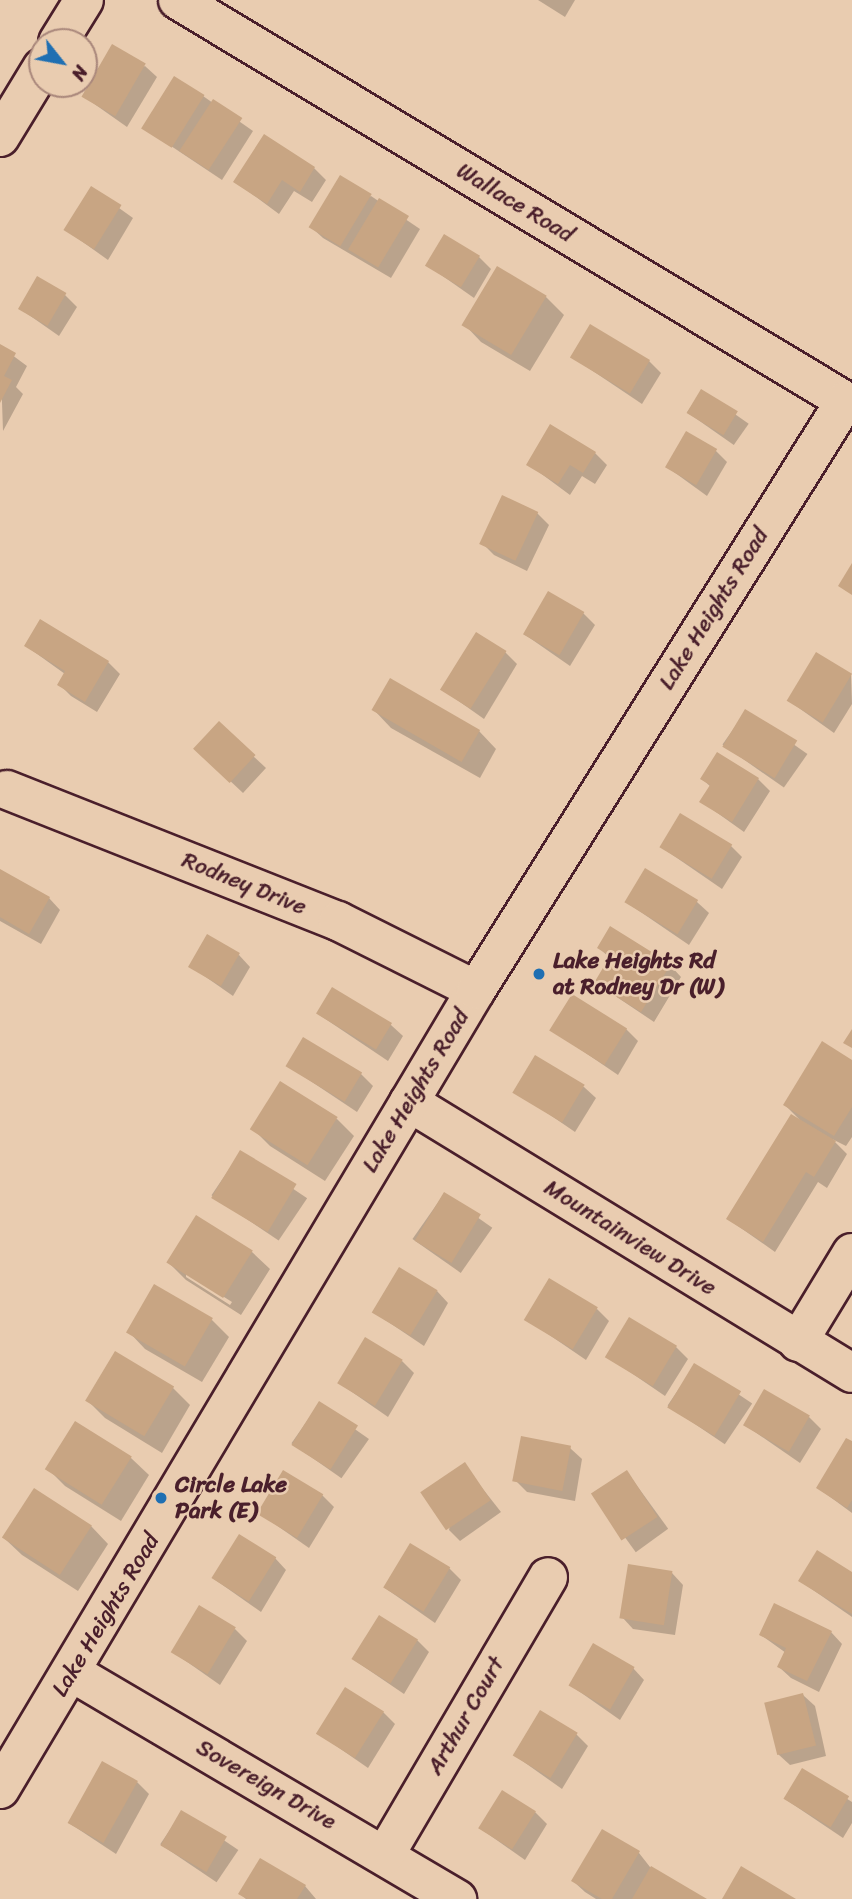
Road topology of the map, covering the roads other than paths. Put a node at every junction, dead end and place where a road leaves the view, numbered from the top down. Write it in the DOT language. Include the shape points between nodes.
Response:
graph roads {
  1 [pos="83,0"];
  2 [pos="178,0"];
  3 [pos="66,28"];
  4 [pos="28,91"];
  5 [pos="0,137"];
  6 [pos="848,403"];
  7 [pos="7,790"];
  8 [pos="476,990"];
  9 [pos="409,1102"];
  10 [pos="852,1253"];
  11 [pos="798,1342"];
  12 [pos="852,1373"];
  13 [pos="548,1577"];
  14 [pos="73,1673"];
  15 [pos="0,1789"];
  16 [pos="385,1855"];
  17 [pos="457,1899"];
  1 -- 3 [label="street"];
  2 -- 6 [label="street, Wallace Road"];
  4 -- 5 [label="street"];
  6 -- 8 [label="street, Lake Heights Road"];
  7 -- 8 [label="street, Rodney Drive" via="338,920"];
  8 -- 9 [label="street, Lake Heights Road"];
  9 -- 11 [label="street, Mountainview Drive"];
  9 -- 14 [label="street, Lake Heights Road"];
  10 -- 11 [label="street"];
  11 -- 12 [label="street, Mountainview Drive"];
  13 -- 16 [label="street, Arthur Court"];
  14 -- 15 [label="street, Lake Heights Road"];
  14 -- 16 [label="street, Sovereign Drive"];
  16 -- 17 [label="street, Sovereign Drive"];
}
